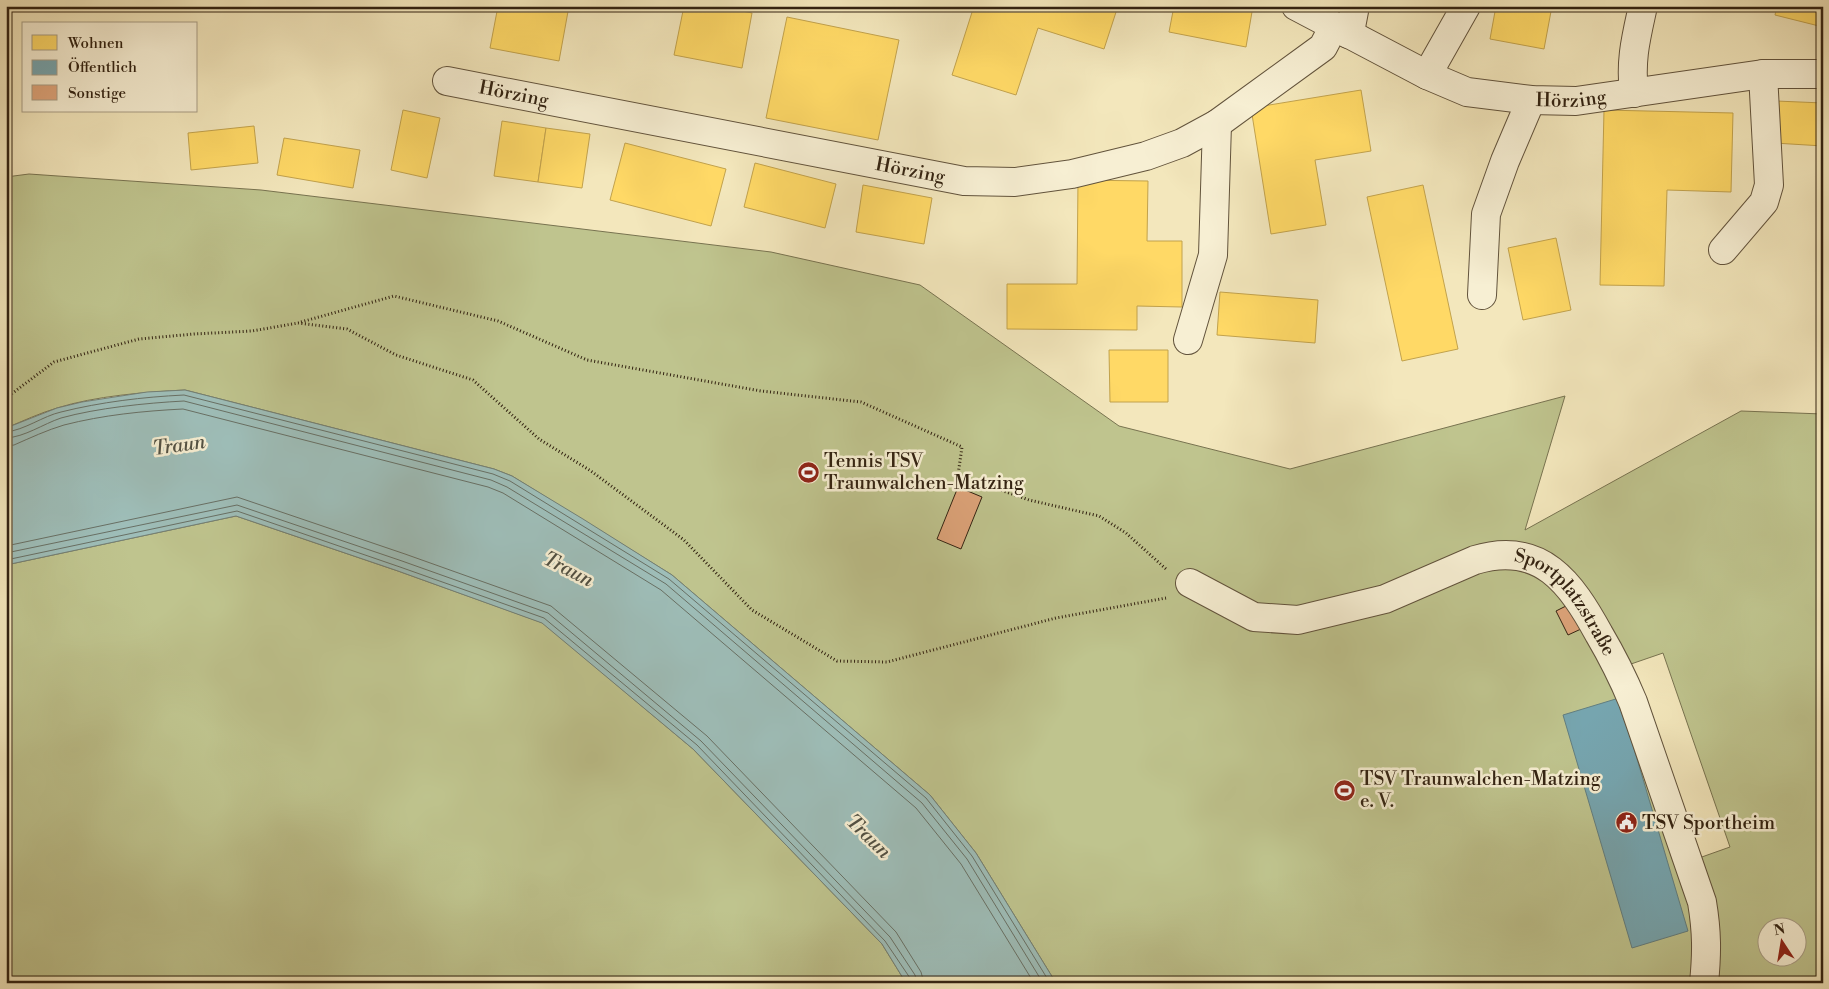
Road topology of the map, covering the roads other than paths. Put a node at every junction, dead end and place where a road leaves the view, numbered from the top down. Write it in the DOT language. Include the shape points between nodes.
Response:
graph roads {
  1 [pos="1296,6"];
  2 [pos="1355,6"];
  3 [pos="1466,6"];
  4 [pos="1643,6"];
  5 [pos="1341,30"];
  6 [pos="1763,74"];
  7 [pos="1823,74"];
  8 [pos="1427,75"];
  9 [pos="447,81"];
  10 [pos="1634,93"];
  11 [pos="1531,100"];
  12 [pos="1217,124"];
  13 [pos="1722,250"];
  14 [pos="1482,294"];
  15 [pos="1188,340"];
  16 [pos="1199,589"];
  17 [pos="1704,983"];
  1 -- 5 [label="street, Hörzing"];
  2 -- 5 [label="street" via="1351,27"];
  3 -- 8 [label="street"];
  4 -- 10 [label="street" via="1633,54"];
  5 -- 8 [label="street, Hörzing"];
  5 -- 12 [label="street, Hörzing" via="1324,47"];
  6 -- 7 [label="street, Hörzing"];
  6 -- 10 [label="street, Hörzing"];
  6 -- 13 [label="street" via="1769,185 1764,202"];
  8 -- 11 [label="street, Hörzing" via="1466,92"];
  9 -- 12 [label="street, Hörzing" via="964,181 1015,182 1072,174 1146,156 1182,143"];
  10 -- 11 [label="street, Hörzing" via="1576,101"];
  11 -- 14 [label="street" via="1486,214"];
  12 -- 15 [label="street" via="1213,255"];
  16 -- 17 [label="street, Sportplatzstraße" via="1254,617 1298,620 1385,599 1491,556 1509,554 1526,558 1544,565 1562,578 1582,602 1633,702 1702,902 1707,952"];
}
